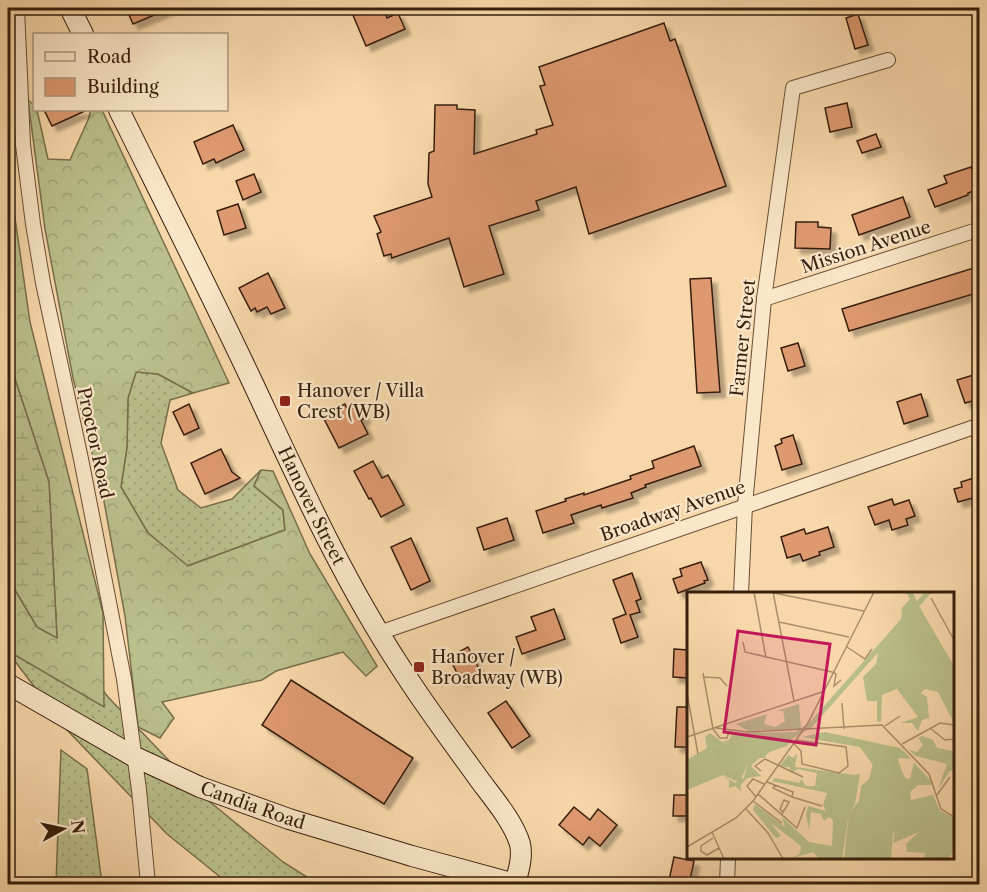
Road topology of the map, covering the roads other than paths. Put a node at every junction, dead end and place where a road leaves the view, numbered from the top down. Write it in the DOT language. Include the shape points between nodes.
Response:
graph roads {
  1 [pos="17,8"];
  2 [pos="70,8"];
  3 [pos="82,33"];
  4 [pos="888,60"];
  5 [pos="120,111"];
  6 [pos="980,229"];
  7 [pos="764,299"];
  8 [pos="980,425"];
  9 [pos="746,505"];
  10 [pos="741,592"];
  11 [pos="379,633"];
  12 [pos="8,684"];
  13 [pos="133,756"];
  14 [pos="729,859"];
  15 [pos="515,884"];
  16 [pos="148,885"];
  17 [pos="727,885"];
  1 -- 13 [label="street, Proctor Road" via="23,145 33,224 124,679"];
  2 -- 3 [label="main road"];
  4 -- 7 [label="street, Farmer Street" via="793,88"];
  5 -- 11 [label="main road, Hanover Street" via="297,478"];
  6 -- 7 [label="street, Mission Avenue"];
  7 -- 9 [label="street, Farmer Street"];
  8 -- 9 [label="street, Broadway Avenue"];
  9 -- 10 [label="street, Farmer Street"];
  9 -- 11 [label="street, Broadway Avenue"];
  11 -- 15 [label="main road, Hanover Street" via="517,837 521,859"];
  12 -- 13 [label="main road, Candia Road"];
  13 -- 15 [label="main road, Candia Road" via="200,787 289,819"];
  13 -- 16 [label="street, Proctor Road"];
  14 -- 17 [label="street"];
}
